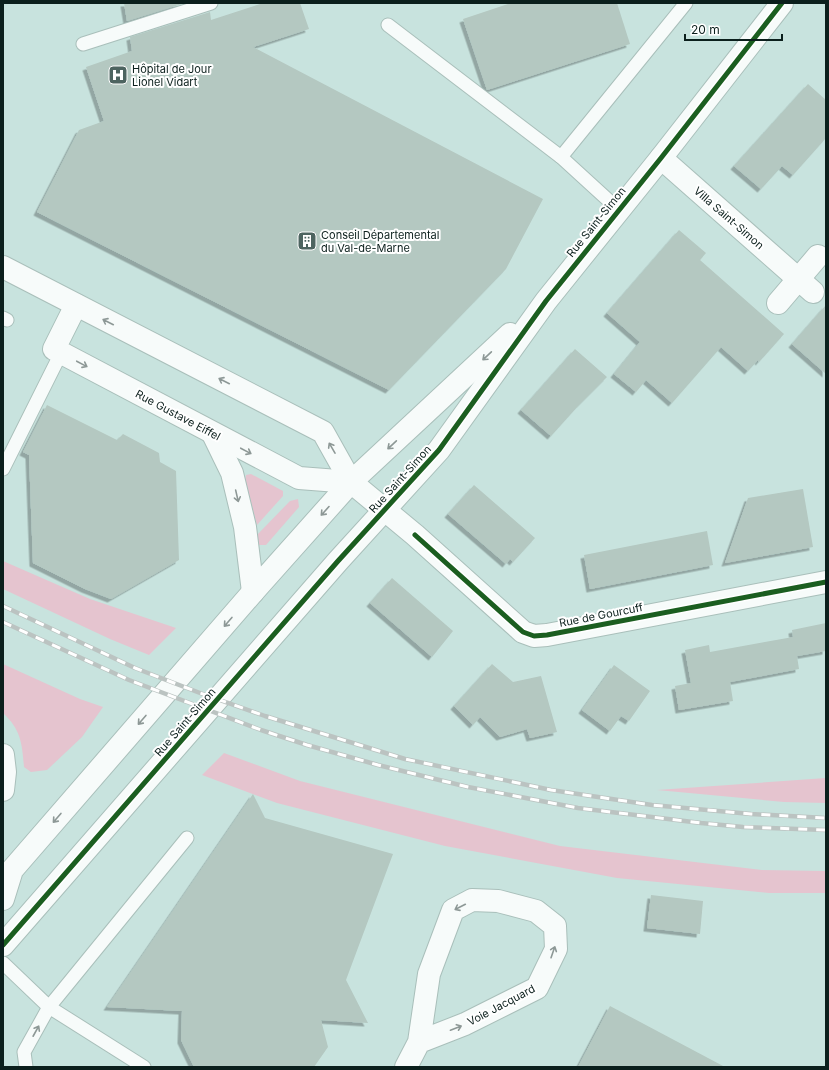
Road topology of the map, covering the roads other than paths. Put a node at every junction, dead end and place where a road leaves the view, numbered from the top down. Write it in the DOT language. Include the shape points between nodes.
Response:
graph roads {
  1 [pos="211,3"];
  2 [pos="686,3"];
  3 [pos="782,3"];
  4 [pos="388,25"];
  5 [pos="83,44"];
  6 [pos="561,157"];
  7 [pos="661,158"];
  8 [pos="619,210"];
  9 [pos="818,256"];
  10 [pos="3,268"];
  11 [pos="806,285"];
  12 [pos="546,301"];
  13 [pos="778,303"];
  14 [pos="76,305"];
  15 [pos="61,353"];
  16 [pos="213,434"];
  17 [pos="3,469"];
  18 [pos="351,482"];
  19 [pos="385,510"];
  20 [pos="826,582"];
  21 [pos="253,592"];
  22 [pos="3,755"];
  23 [pos="3,790"];
  24 [pos="188,838"];
  25 [pos="6,870"];
  26 [pos="3,899"];
  27 [pos="3,945"];
  28 [pos="3,963"];
  29 [pos="49,1007"];
  30 [pos="419,1042"];
  31 [pos="26,1067"];
  32 [pos="144,1067"];
  33 [pos="406,1067"];
  1 -- 5 [label="lane"];
  2 -- 6 [label="lane"];
  3 -- 7 [label="street, Rue Saint-Simon"];
  4 -- 6 [label="lane"];
  6 -- 8 [label="lane"];
  7 -- 8 [label="street, Rue Saint-Simon"];
  7 -- 11 [label="street, Villa Saint-Simon"];
  8 -- 12 [label="street, Rue Saint-Simon"];
  9 -- 11 [label="street"];
  10 -- 14 [label="street"];
  11 -- 13 [label="street"];
  12 -- 18 [label="street, Rue Saint-Simon, one-way"];
  12 -- 19 [label="street, Rue Saint-Simon" via="439,450"];
  14 -- 15 [label="street" via="54,349"];
  18 -- 14 [label="street, one-way" via="323,432"];
  15 -- 16 [label="street, Rue Gustave Eiffel, one-way"];
  15 -- 17 [label="lane"];
  16 -- 18 [label="street, Rue Gustave Eiffel, one-way" via="299,478"];
  16 -- 21 [label="street, one-way" via="232,473 244,527"];
  18 -- 19 [label="street"];
  18 -- 21 [label="street, Rue Saint-Simon, one-way"];
  19 -- 20 [label="street, Rue de Gourcuff" via="523,632 534,636"];
  19 -- 27 [label="street, Rue Saint-Simon"];
  21 -- 25 [label="street, Rue Saint-Simon, one-way"];
  22 -- 23 [label="street"];
  24 -- 29 [label="lane"];
  25 -- 26 [label="street, Rue Saint-Simon"];
  28 -- 29 [label="lane"];
  31 -- 29 [label="lane, one-way" via="24,1052"];
  29 -- 32 [label="lane"];
  30 -- 30 [label="street, Voie Jacquard, one-way" via="465,1024 537,988 556,949 555,926 536,911 498,901 472,900 453,910 429,974"];
  30 -- 33 [label="street, Voie Jacquard"];
}
